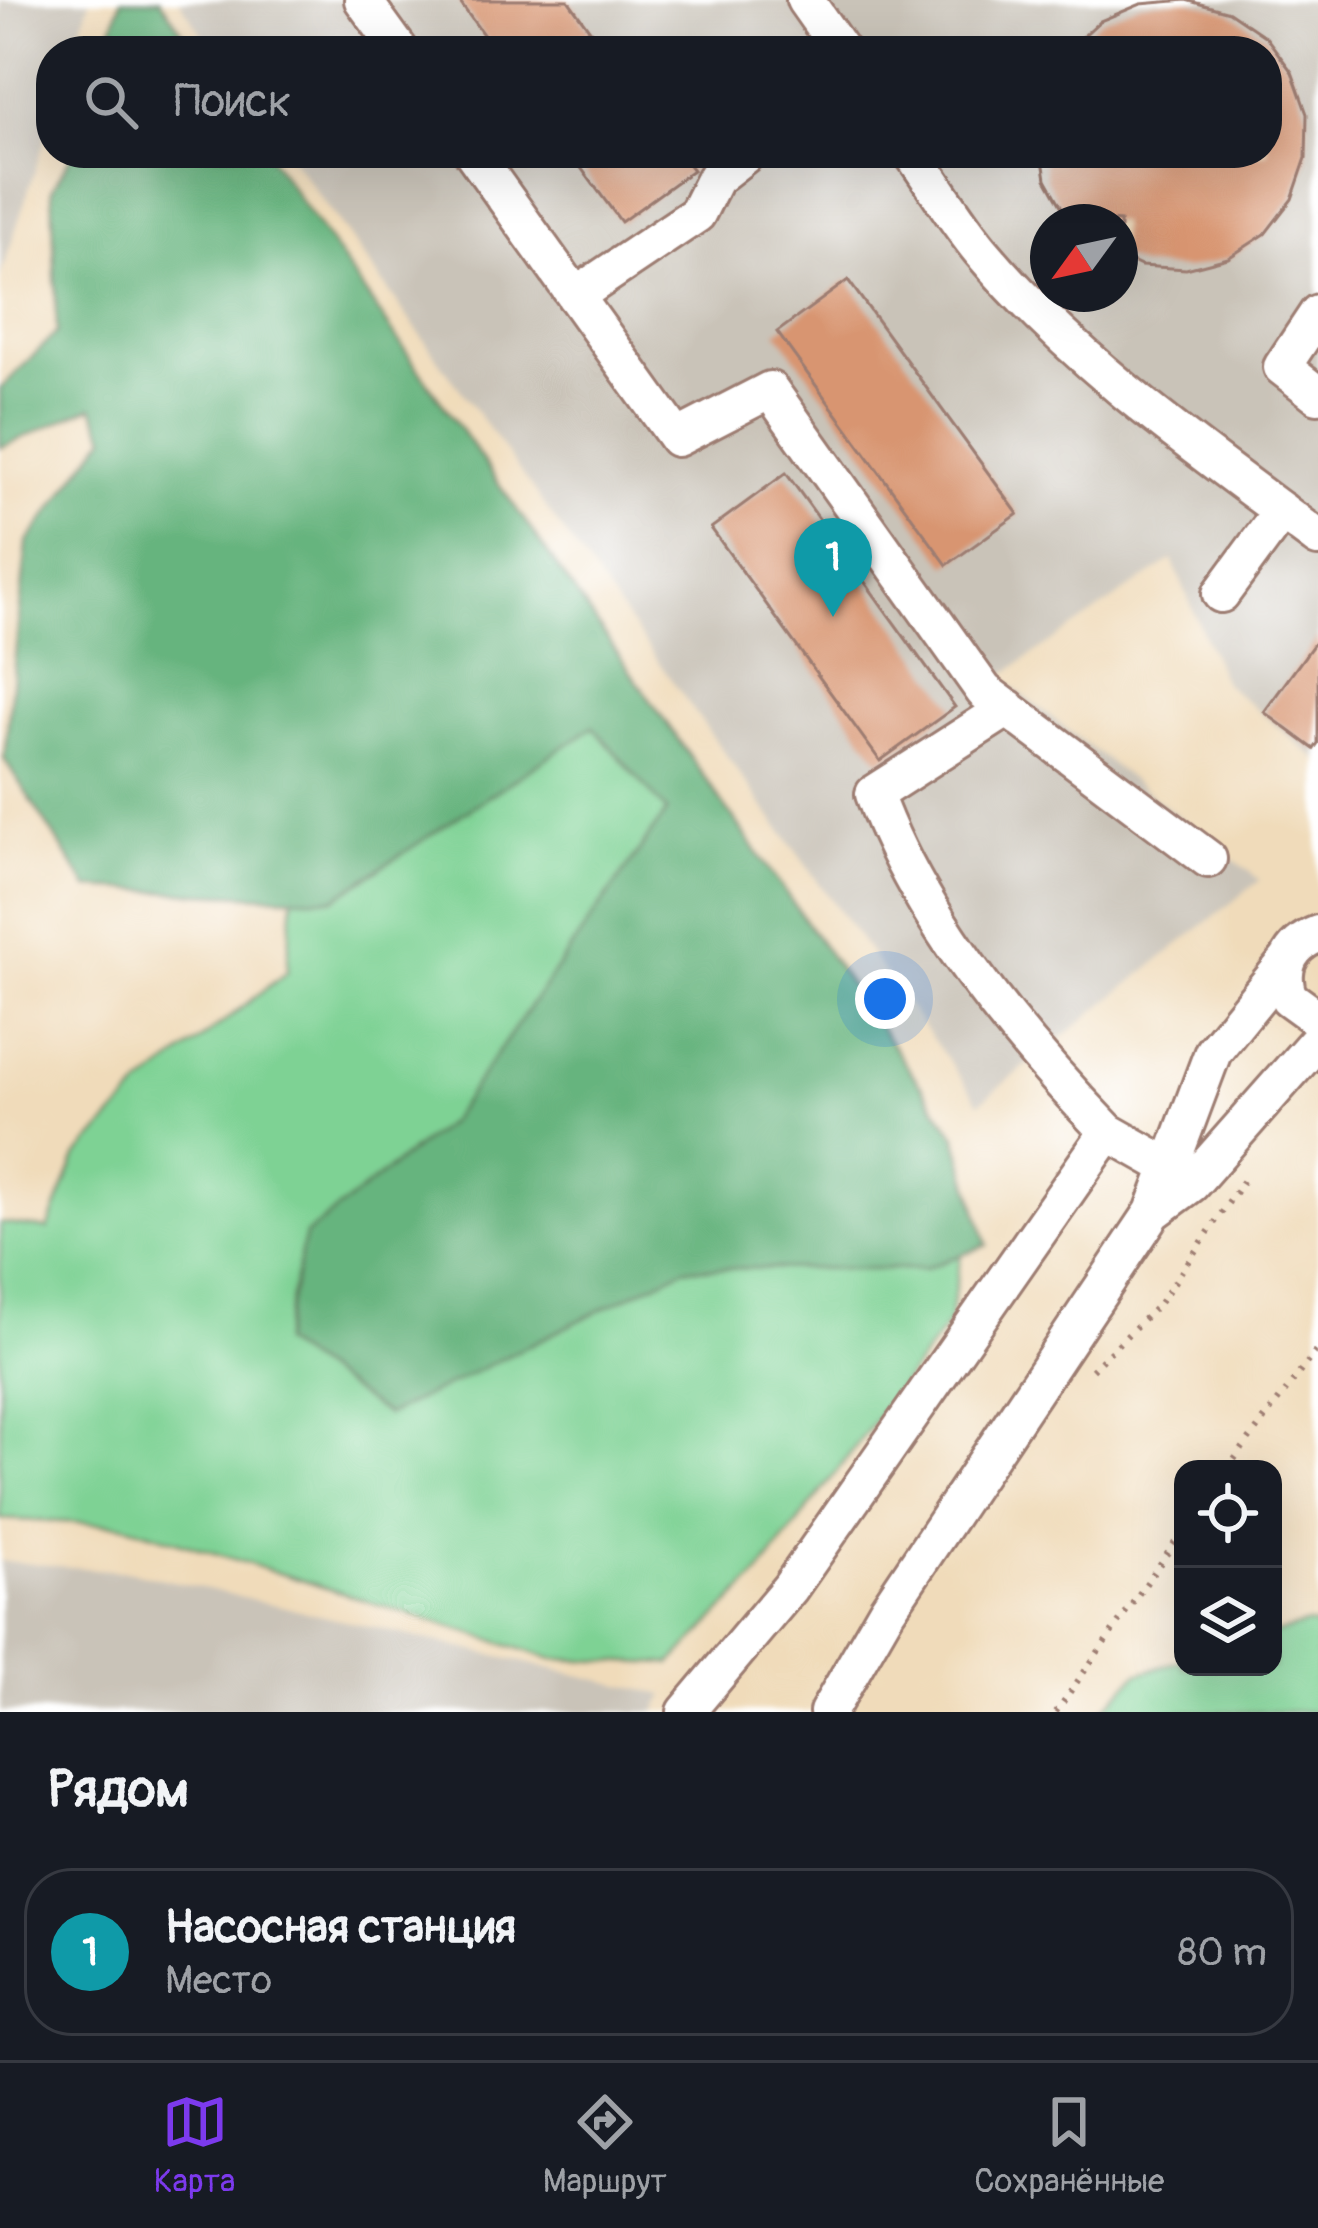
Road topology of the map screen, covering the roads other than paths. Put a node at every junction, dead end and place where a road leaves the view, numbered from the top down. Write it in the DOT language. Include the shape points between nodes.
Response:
graph roads {
  1 [pos="364,0"];
  2 [pos="805,0"];
  3 [pos="389,36"];
  4 [pos="830,36"];
  5 [pos="484,168"];
  6 [pos="728,168"];
  7 [pos="923,168"];
  8 [pos="575,296"];
  9 [pos="1318,313"];
  10 [pos="1318,395"];
  11 [pos="1282,512"];
  12 [pos="1318,538"];
  13 [pos="1221,594"];
  14 [pos="1008,708"];
  15 [pos="1208,859"];
  16 [pos="1318,934"];
  17 [pos="1287,961"];
  18 [pos="1318,1019"];
  19 [pos="1318,1040"];
  20 [pos="1108,1132"];
  21 [pos="1170,1167"];
  22 [pos="1154,1212"];
  23 [pos="686,1712"];
  24 [pos="827,1712"];
  1 -- 3 [label="street"];
  2 -- 4 [label="street"];
  5 -- 8 [label="street"];
  6 -- 8 [label="street" via="697,214"];
  7 -- 11 [label="street" via="1026,301 1158,419"];
  8 -- 14 [label="street" via="677,439 770,390 984,691"];
  9 -- 10 [label="street" via="1282,367"];
  11 -- 12 [label="street"];
  11 -- 13 [label="street"];
  14 -- 15 [label="street"];
  14 -- 20 [label="street" via="874,794 897,858 1036,1057"];
  16 -- 17 [label="street"];
  17 -- 18 [label="street" via="1289,998"];
  17 -- 21 [label="street" via="1213,1052"];
  19 -- 22 [label="street" via="1191,1184"];
  20 -- 21 [label="street"];
  20 -- 23 [label="street" via="790,1588"];
  21 -- 22 [label="street"];
  22 -- 24 [label="street"];
}
